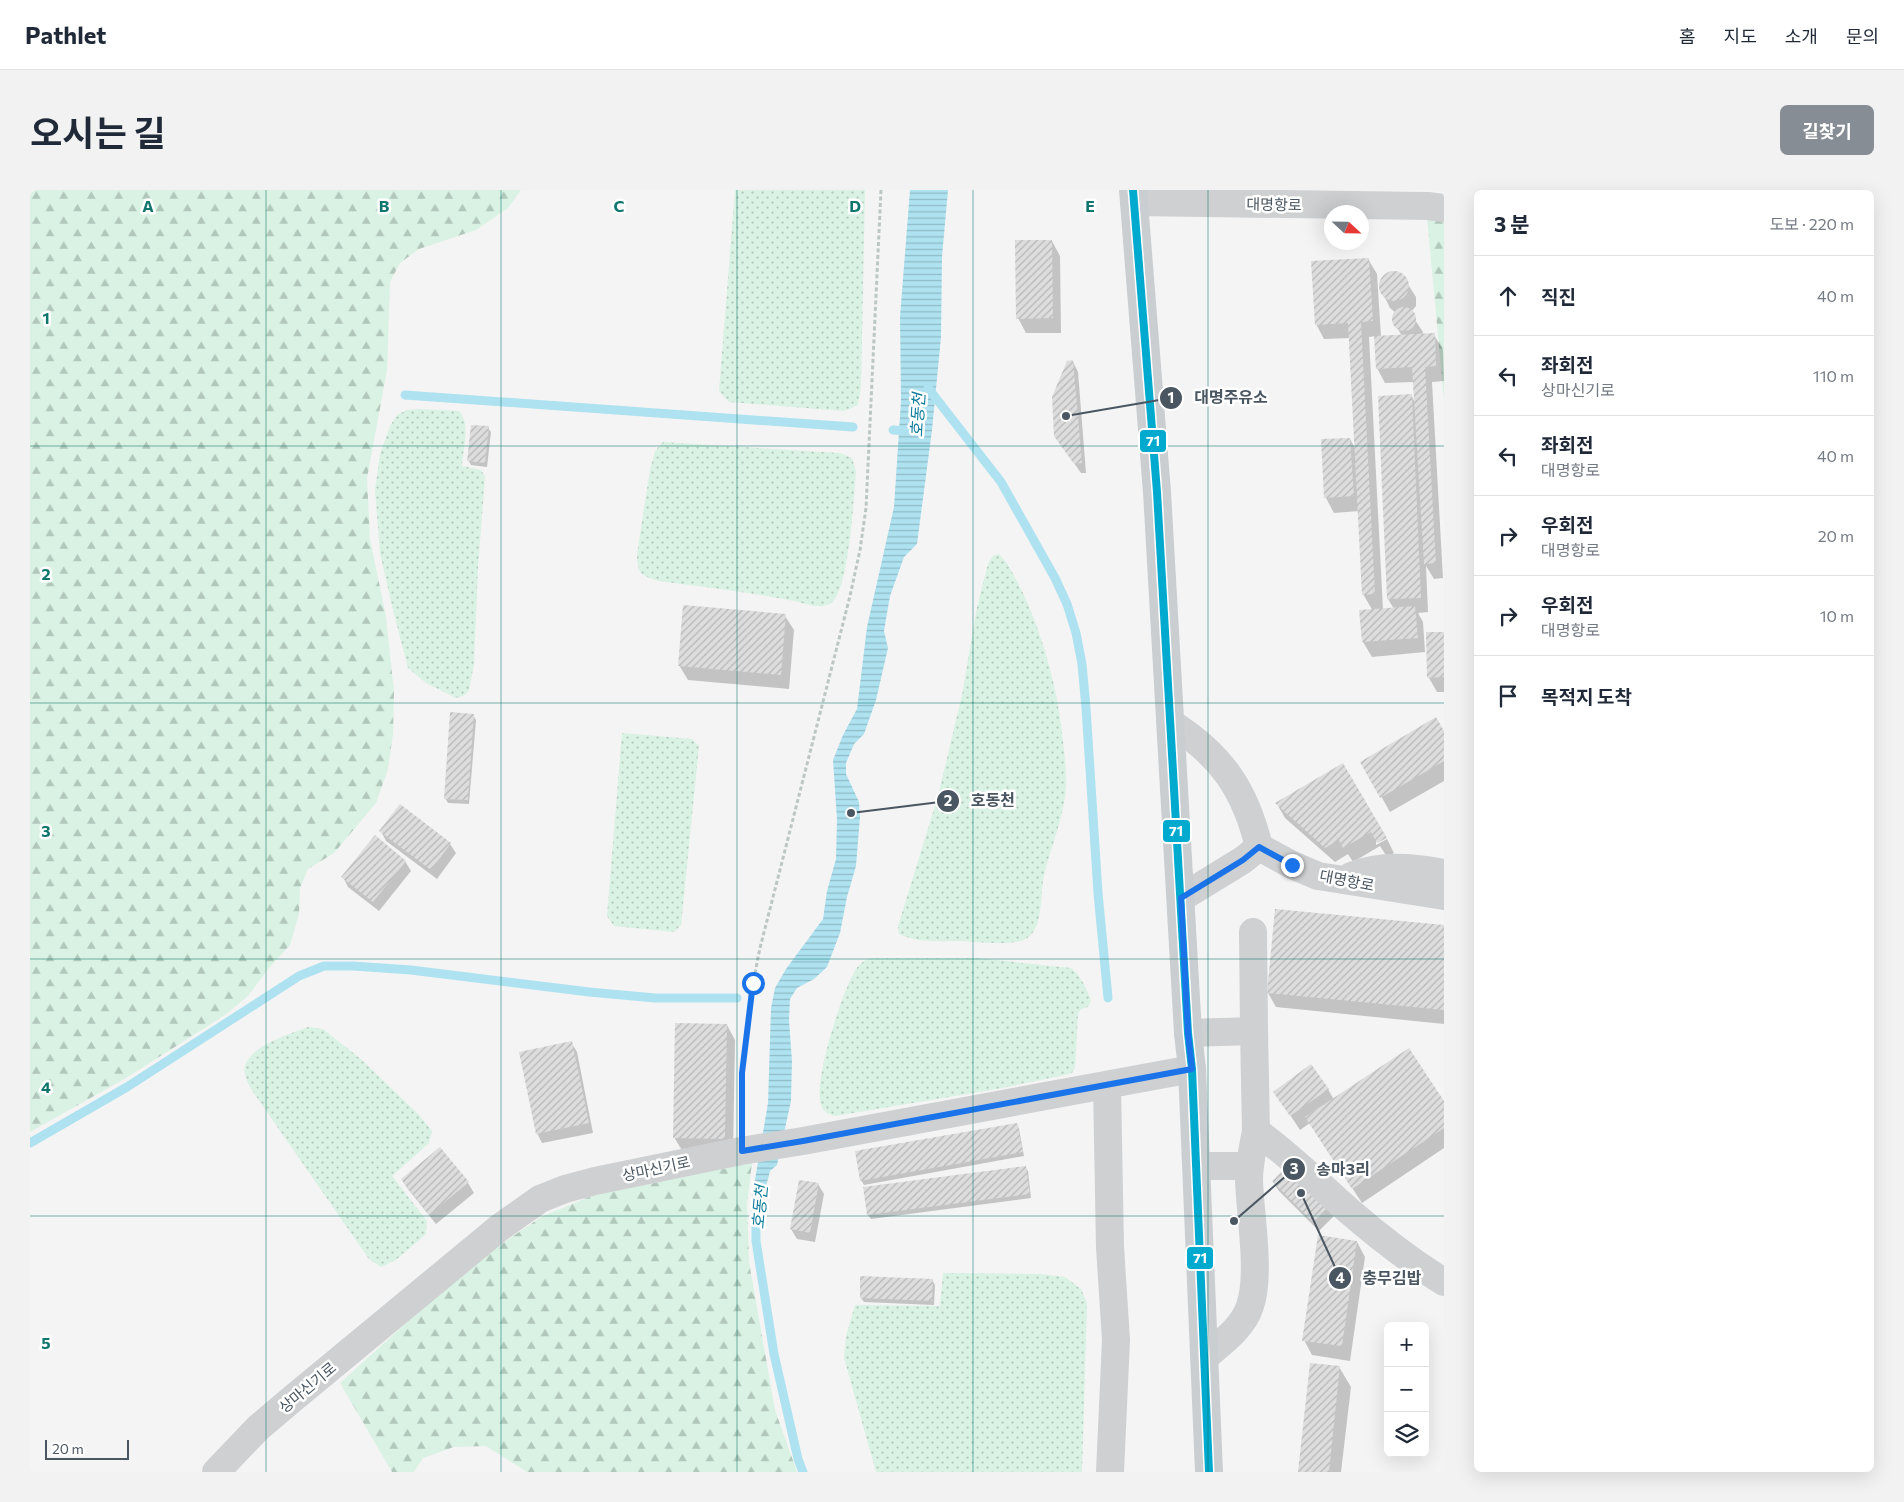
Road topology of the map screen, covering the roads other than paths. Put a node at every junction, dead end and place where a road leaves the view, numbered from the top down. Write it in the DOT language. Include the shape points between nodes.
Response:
graph roads {
  1 [pos="1133,196"];
  2 [pos="1444,208"];
  3 [pos="1171,723"];
  4 [pos="1259,847"];
  5 [pos="1444,874"];
  6 [pos="1341,880"];
  7 [pos="1444,896"];
  8 [pos="1181,898"];
  9 [pos="1253,932"];
  10 [pos="1254,1031"];
  11 [pos="1188,1033"];
  12 [pos="1192,1069"];
  13 [pos="1108,1085"];
  14 [pos="1256,1131"];
  15 [pos="1196,1166"];
  16 [pos="1250,1166"];
  17 [pos="1444,1282"];
  18 [pos="1205,1357"];
  19 [pos="216,1472"];
  20 [pos="1110,1472"];
  21 [pos="1209,1472"];
  1 -- 2 [label="street, 대명항로"];
  1 -- 3 [label="main road, 대명항로" via="1157,492"];
  3 -- 4 [label="street" via="1193,738 1222,766 1252,819"];
  3 -- 8 [label="main road, 대명항로"];
  4 -- 6 [label="street, 대명항로" via="1309,872"];
  4 -- 8 [label="street"];
  5 -- 6 [label="street" via="1393,867 1367,870"];
  6 -- 7 [label="street, 대명항로"];
  8 -- 11 [label="main road, 대명항로"];
  9 -- 10 [label="street"];
  10 -- 11 [label="street"];
  10 -- 14 [label="street"];
  11 -- 12 [label="main road, 대명항로"];
  12 -- 13 [label="street, 상마신기로"];
  12 -- 15 [label="main road, 대명항로"];
  13 -- 19 [label="street, 상마신기로" via="742,1151 595,1181 540,1199 499,1228 291,1400 258,1428"];
  13 -- 20 [label="street" via="1110,1247 1116,1340"];
  14 -- 16 [label="street"];
  14 -- 17 [label="street" via="1299,1164 1349,1212 1397,1251"];
  15 -- 16 [label="street"];
  15 -- 18 [label="main road, 대명항로"];
  16 -- 18 [label="street" via="1254,1284 1250,1306 1233,1333"];
  18 -- 21 [label="main road, 대명항로"];
}
